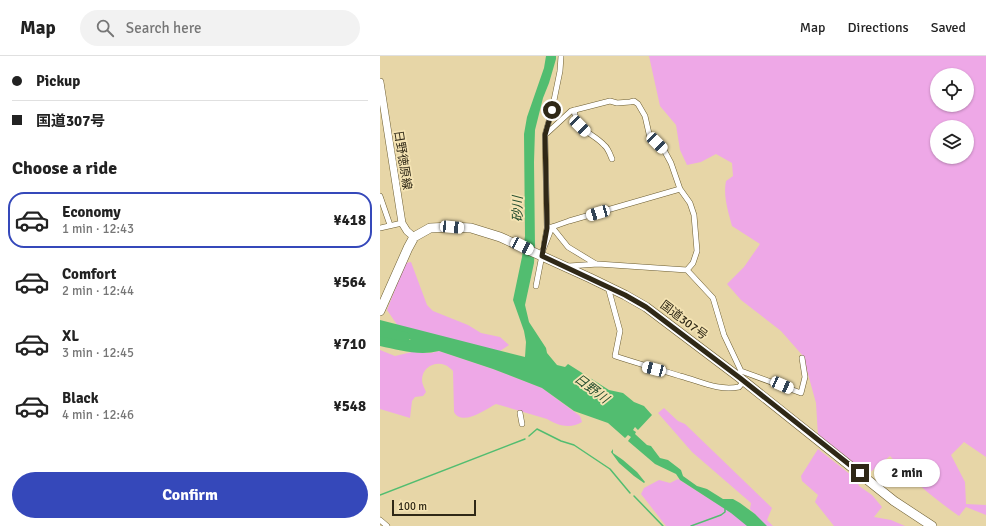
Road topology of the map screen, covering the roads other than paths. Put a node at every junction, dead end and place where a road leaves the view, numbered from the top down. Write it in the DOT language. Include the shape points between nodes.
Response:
graph roads {
  1 [pos="561,56"];
  2 [pos="380,82"];
  3 [pos="574,110"];
  4 [pos="545,135"];
  5 [pos="612,159"];
  6 [pos="680,189"];
  7 [pos="380,196"];
  8 [pos="402,223"];
  9 [pos="390,225"];
  10 [pos="380,228"];
  11 [pos="550,228"];
  12 [pos="414,237"];
  13 [pos="541,253"];
  14 [pos="596,264"];
  15 [pos="566,266"];
  16 [pos="687,270"];
  17 [pos="536,286"];
  18 [pos="607,286"];
  19 [pos="380,311"];
  20 [pos="802,358"];
  21 [pos="741,376"];
  22 [pos="520,413"];
  23 [pos="522,424"];
  24 [pos="380,520"];
  25 [pos="387,526"];
  26 [pos="932,526"];
  1 -- 4 [label="street"];
  2 -- 8 [label="main road, 日野徳原線"];
  3 -- 4 [label="street"];
  3 -- 5 [label="street" via="580,126 605,145"];
  3 -- 6 [label="street" via="610,101 634,101 645,116 650,138 664,150 671,163"];
  4 -- 11 [label="street"];
  6 -- 11 [label="street"];
  6 -- 16 [label="street" via="690,203 696,234 697,251 693,263"];
  7 -- 9 [label="street"];
  8 -- 9 [label="street"];
  8 -- 12 [label="main road"];
  9 -- 10 [label="street"];
  11 -- 13 [label="street"];
  11 -- 14 [label="street" via="568,247"];
  12 -- 13 [label="highway, 国道307号" via="430,228 471,228"];
  12 -- 19 [label="highway"];
  13 -- 15 [label="highway, 国道307号"];
  13 -- 17 [label="street"];
  14 -- 15 [label="street"];
  14 -- 16 [label="street"];
  15 -- 18 [label="highway, 国道307号"];
  16 -- 21 [label="street" via="713,298 724,335"];
  18 -- 21 [label="highway, 国道307号" via="646,307"];
  18 -- 21 [label="street" via="620,331 615,356 719,388 739,387"];
  20 -- 21 [label="street" via="805,377 801,394"];
  21 -- 26 [label="highway, 国道307号" via="894,501"];
  22 -- 23 [label="street"];
  24 -- 25 [label="street"];
}
